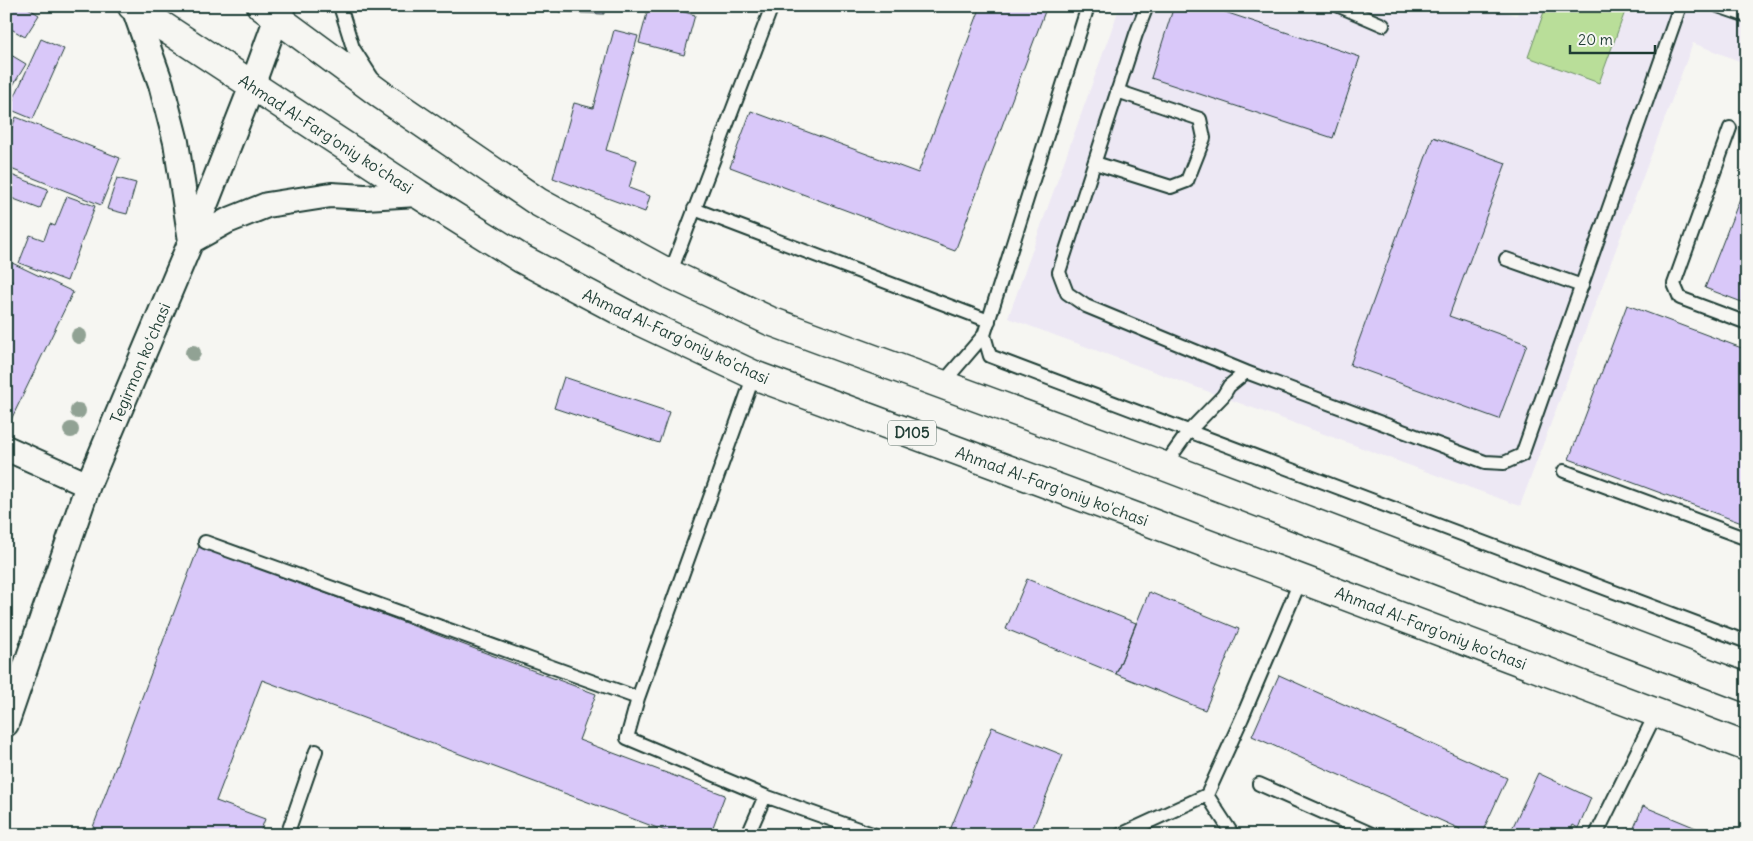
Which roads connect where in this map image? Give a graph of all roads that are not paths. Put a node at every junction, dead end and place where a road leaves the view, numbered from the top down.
1 (340, 6) edge
2 (772, 6) edge
3 (1088, 6) edge
4 (1147, 6) edge
5 (1339, 6) edge
6 (1680, 6) edge
7 (1718, 6) edge
8 (133, 7) edge
9 (274, 10) edge
10 (1747, 16) edge
11 (1383, 25) dead end
12 (252, 86) junction
13 (1117, 91) junction
14 (383, 96) junction
15 (1730, 128) dead end
16 (1095, 163) junction
17 (418, 194) junction
18 (694, 209) junction
19 (191, 241) junction
20 (1506, 260) dead end
21 (670, 274) junction
22 (1582, 286) junction
23 (989, 320) junction
24 (1747, 323) edge
25 (984, 335) junction
26 (1246, 372) junction
27 (754, 374) junction
28 (942, 384) junction
29 (1189, 431) junction
30 (6, 448) edge
31 (1164, 466) junction
32 (1564, 471) dead end
33 (88, 485) junction
34 (1747, 539) edge
35 (205, 542) dead end
36 (1301, 579) junction
37 (1747, 642) edge
38 (1747, 688) edge
39 (638, 698) junction
40 (1656, 713) junction
41 (6, 724) edge
42 (1747, 748) edge
43 (316, 751) dead end
44 (1259, 784) dead end
45 (1207, 795) junction
46 (765, 796) junction
47 (287, 835) edge
48 (748, 835) edge
49 (875, 835) edge
50 (1120, 835) edge
51 (1233, 835) edge
52 (1374, 835) edge
53 (1596, 835) edge

1 - 14 lane
2 - 18 lane
3 - 23 lane
4 - 13 lane
5 - 11 lane
6 - 22 lane
7 - 10 lane
8 - 12 highway, Ahmad Al-Farg'oniy ko'chasi / D105
8 - 19 street
9 - 12 street, Tegirmon koʻchasi
9 - 14 highway
12 - 17 highway, Ahmad Al-Farg'oniy ko'chasi / D105
12 - 19 street, Tegirmon koʻchasi
13 - 16 lane
13 - 16 lane
14 - 21 highway
15 - 24 lane
16 - 26 lane
17 - 19 street
17 - 27 highway, Ahmad Al-Farg'oniy ko'chasi / D105
18 - 21 lane
18 - 23 lane
19 - 33 street, Tegirmon koʻchasi
20 - 22 lane
21 - 28 highway
22 - 26 lane
23 - 25 lane
25 - 28 lane
25 - 29 lane
26 - 29 lane
27 - 36 highway, Ahmad Al-Farg'oniy ko'chasi / D105
27 - 39 lane
28 - 31 highway
29 - 31 lane
29 - 37 lane
30 - 33 street
31 - 38 highway
32 - 34 lane
33 - 41 street, Tegirmon koʻchasi
35 - 39 lane
36 - 40 highway, Ahmad Al-Farg'oniy ko'chasi / D105
36 - 45 lane
39 - 46 lane
40 - 42 highway, Ahmad Al-Farg'oniy ko'chasi / D105
40 - 53 lane
43 - 47 lane
44 - 52 lane
45 - 50 lane
45 - 51 lane
46 - 48 lane
46 - 49 lane

